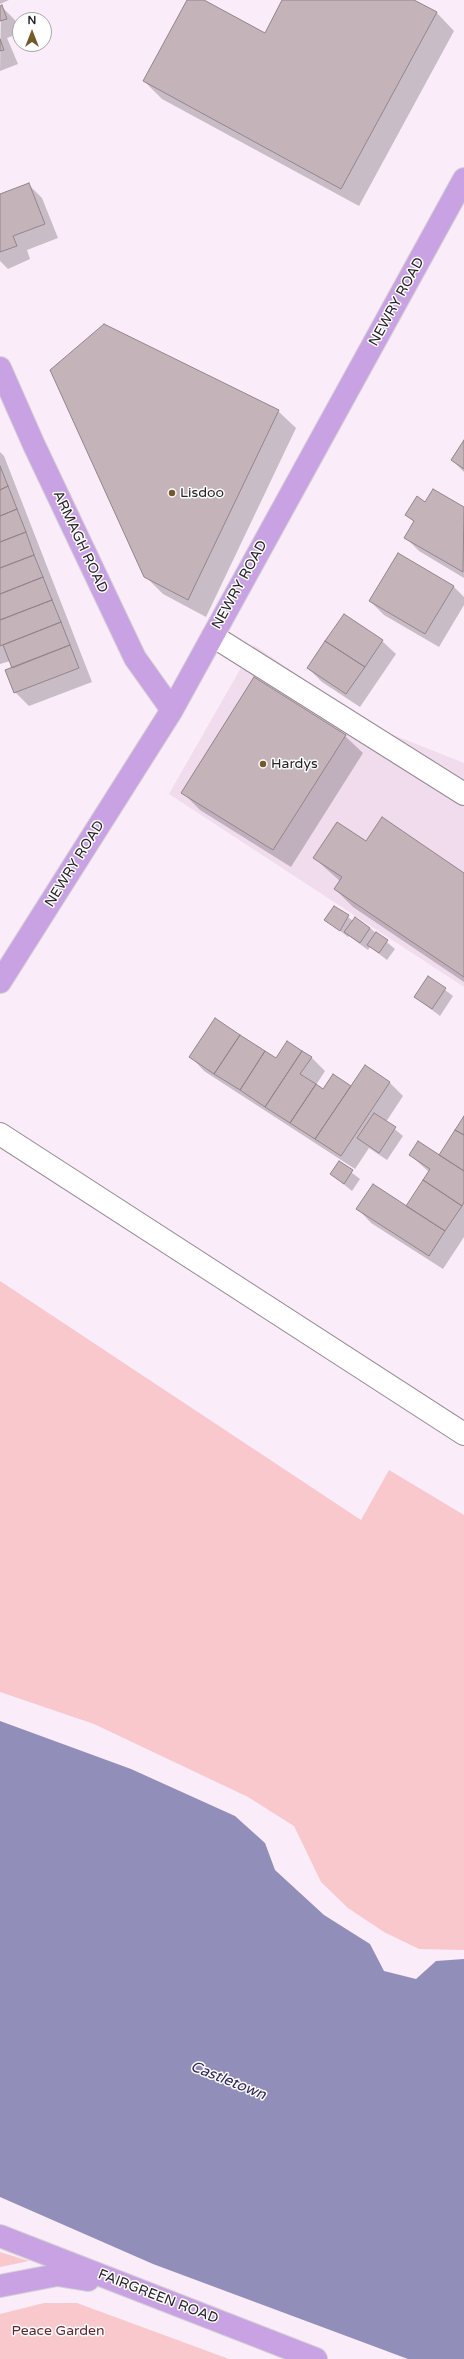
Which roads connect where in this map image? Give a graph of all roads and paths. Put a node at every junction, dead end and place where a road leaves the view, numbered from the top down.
1 (464, 179) edge
2 (0, 368) edge
3 (213, 636) junction
4 (172, 710) junction
5 (464, 794) edge
6 (0, 982) edge
7 (0, 1134) edge
8 (464, 1434) edge
9 (0, 2236) edge
10 (0, 2286) edge
11 (132, 2287) junction
12 (316, 2359) edge

1 - 3 main road, NEWRY ROAD
2 - 4 main road, ARMAGH ROAD
3 - 4 main road, NEWRY ROAD
3 - 5 street
4 - 6 main road, NEWRY ROAD
7 - 8 street
9 - 11 main road, FAIRGREEN ROAD
10 - 11 main road
11 - 12 main road, FAIRGREEN ROAD

